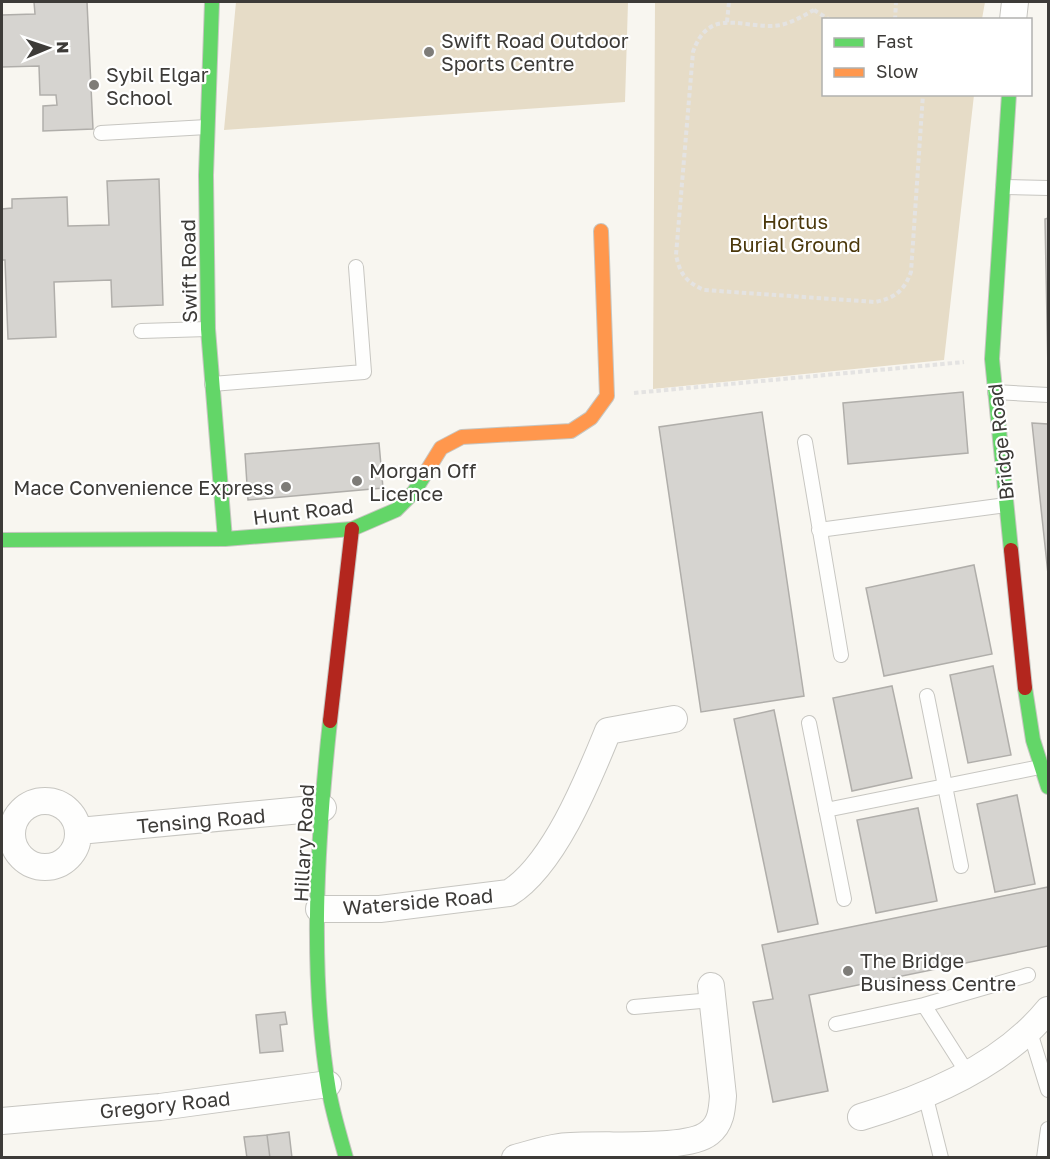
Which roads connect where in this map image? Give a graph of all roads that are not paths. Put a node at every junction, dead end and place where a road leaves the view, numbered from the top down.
1 (212, 2) edge
2 (1015, 2) edge
3 (1014, 18) edge
4 (1009, 96) edge
5 (207, 127) junction
6 (101, 133) dead end
7 (1003, 187) junction
8 (1048, 188) edge
9 (601, 231) dead end
10 (356, 267) dead end
11 (208, 329) junction
12 (141, 331) dead end
13 (212, 384) junction
14 (995, 392) junction
15 (1048, 395) edge
16 (805, 442) dead end
17 (1006, 505) junction
18 (352, 529) junction
19 (819, 530) junction
20 (225, 539) junction
21 (2, 540) edge
22 (840, 655) dead end
23 (927, 696) dead end
24 (674, 719) dead end
25 (809, 723) dead end
26 (1040, 767) junction
27 (945, 786) junction
28 (1048, 786) edge
29 (323, 808) junction
30 (826, 810) junction
31 (78, 831) dead end
32 (961, 866) dead end
33 (844, 899) dead end
34 (319, 909) junction
35 (1028, 975) dead end
36 (712, 993) joint
37 (924, 1005) junction
38 (634, 1007) dead end
39 (1048, 1010) edge
40 (836, 1024) dead end
41 (1030, 1032) junction
42 (968, 1074) junction
43 (328, 1084) junction
44 (1048, 1090) edge
45 (925, 1094) junction
46 (861, 1117) dead end
47 (2, 1121) edge
48 (1048, 1129) edge
49 (559, 1152) edge
50 (346, 1158) edge
51 (515, 1158) edge
52 (941, 1158) edge
53 (1044, 1158) edge

1 - 5 street, Swift Road
2 - 3 street
4 - 7 street, Bridge Road
5 - 6 lane
5 - 11 street, Swift Road
7 - 8 lane
7 - 14 street, Bridge Road
9 - 18 street, Hunt Road
10 - 13 lane
11 - 12 lane
11 - 13 street, Swift Road
13 - 20 street, Swift Road
14 - 15 lane
14 - 17 street, Bridge Road
16 - 19 lane
17 - 19 lane
17 - 26 street, Bridge Road
18 - 20 street, Hunt Road
18 - 29 street, Hillary Road
19 - 22 lane
20 - 21 street, Hunt Road
23 - 27 lane
24 - 34 street, Waterside Road
25 - 30 lane
26 - 27 lane
26 - 28 street, Bridge Road
27 - 30 lane
27 - 32 lane
29 - 31 street, Tensing Road
29 - 34 street, Hillary Road
30 - 33 lane
34 - 43 street, Hillary Road
35 - 37 lane
36 - 38 lane
36 - 49 street
37 - 40 lane
37 - 42 lane
39 - 41 street
41 - 42 street
41 - 44 lane
42 - 45 street
43 - 47 street, Gregory Road
43 - 50 street, Hillary Road
45 - 46 street
45 - 52 lane
48 - 53 lane
49 - 51 street

